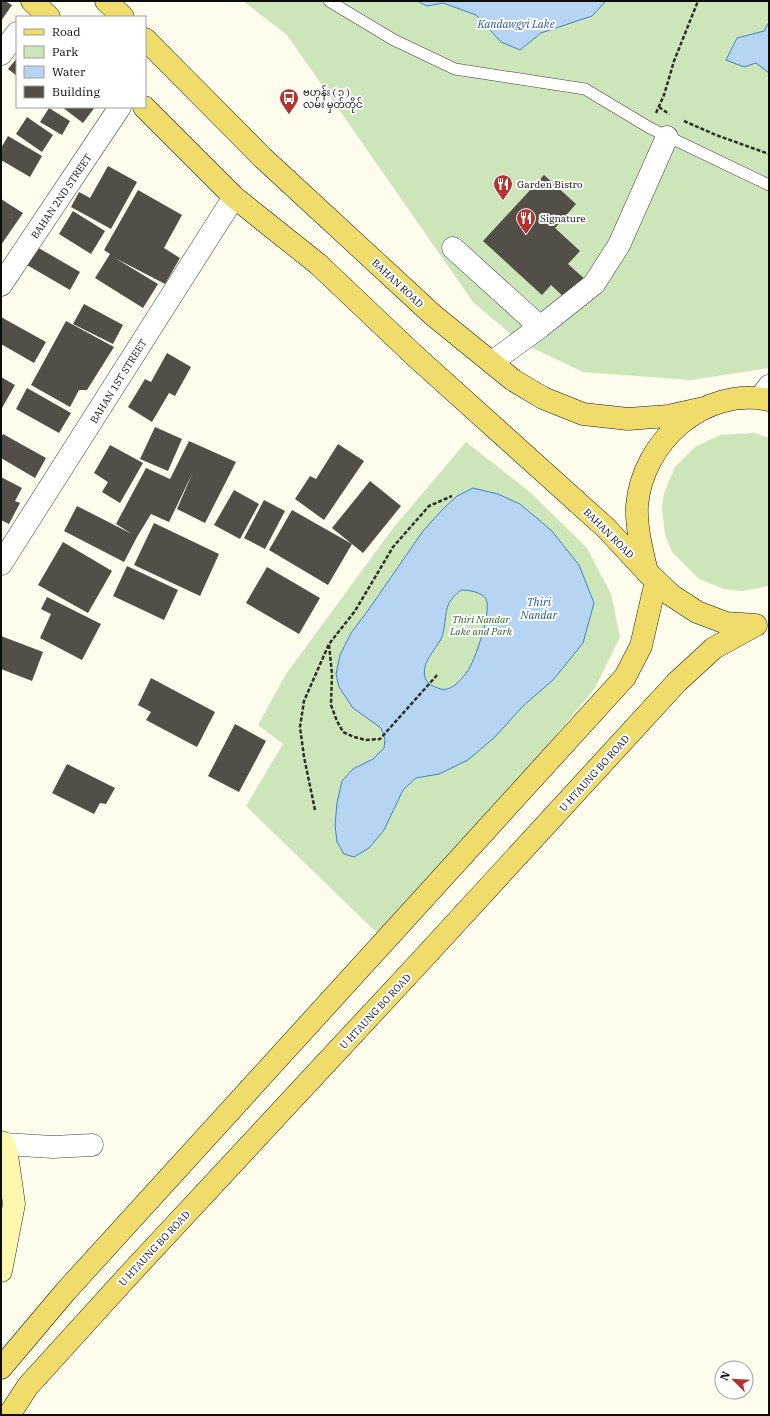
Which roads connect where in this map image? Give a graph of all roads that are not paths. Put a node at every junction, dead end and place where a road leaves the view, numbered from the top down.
1 (106, 1) edge
2 (329, 1) edge
3 (122, 16) edge
4 (16, 34) edge
5 (146, 40) edge
6 (1, 54) edge
7 (119, 108) edge
8 (145, 108) edge
9 (665, 128) junction
10 (769, 185) edge
11 (234, 197) junction
12 (453, 248) dead end
13 (1, 285) edge
14 (540, 327) junction
15 (492, 362) junction
16 (766, 395) edge
17 (704, 408) junction
18 (1, 564) edge
19 (651, 576) junction
20 (762, 623) edge
21 (92, 1145) dead end
22 (4, 1147) edge
23 (1, 1178) edge
24 (1, 1271) edge
25 (1, 1368) edge
26 (9, 1415) edge

1 - 3 main road
2 - 9 lane
4 - 6 street
5 - 15 main road, BAHAN ROAD
7 - 13 street, BAHAN 2ND STREET
8 - 11 main road, BAHAN ROAD
9 - 10 lane
9 - 14 street
11 - 18 street, BAHAN 1ST STREET
11 - 19 main road, BAHAN ROAD
12 - 14 street
14 - 15 street
15 - 17 main road, BAHAN ROAD
16 - 17 main road
17 - 19 main road
19 - 20 main road, BAHAN ROAD
19 - 25 main road
20 - 26 main road, U HTAUNG BO ROAD
21 - 22 street
22 - 23 main road
22 - 24 main road

